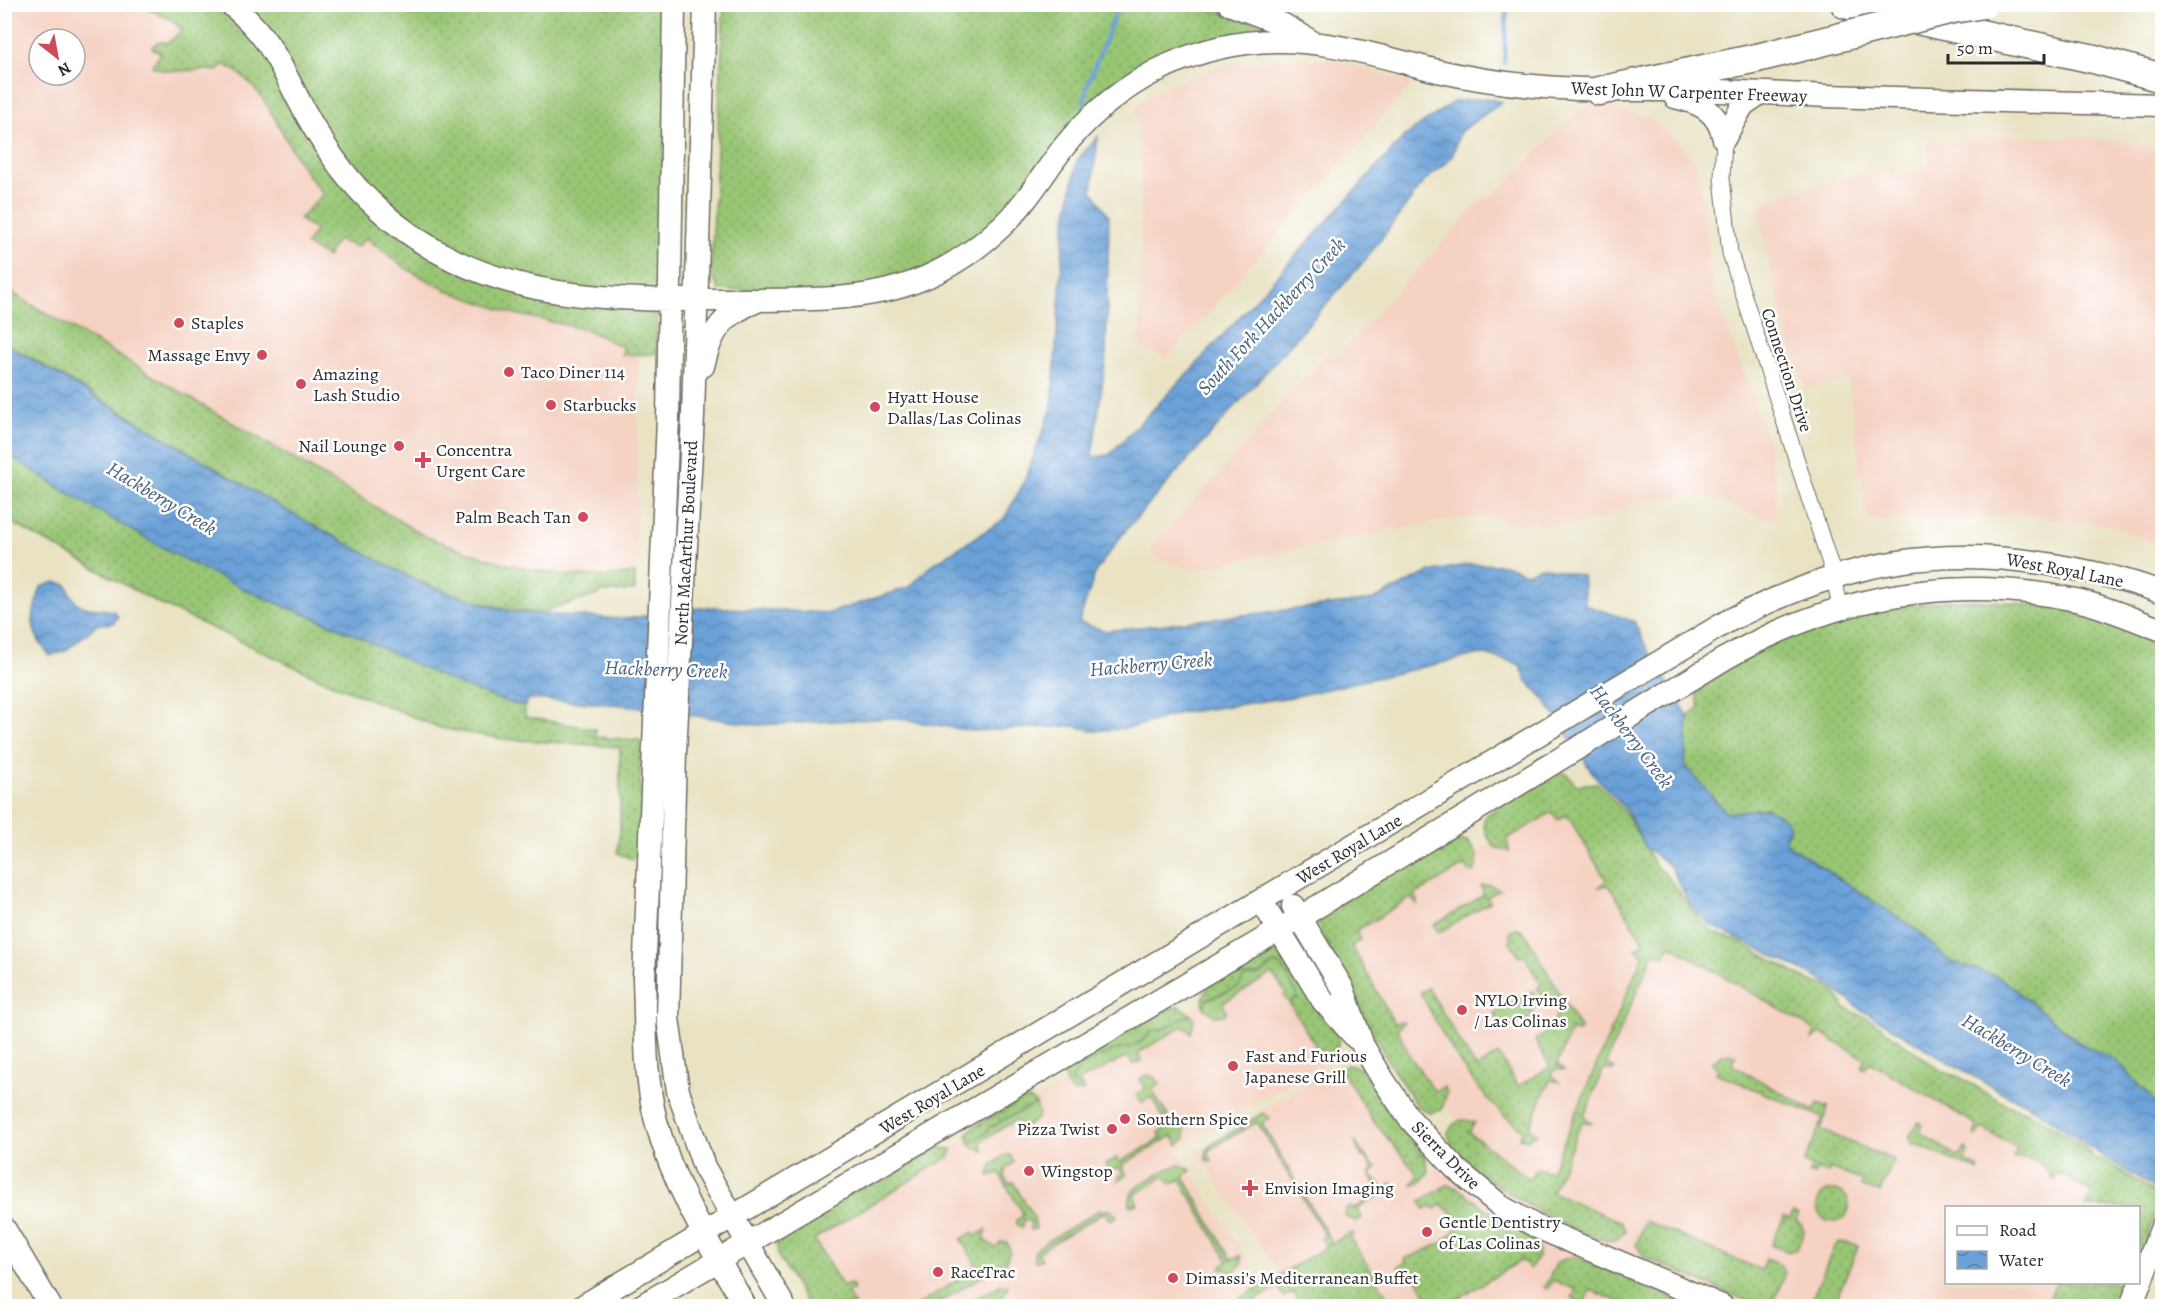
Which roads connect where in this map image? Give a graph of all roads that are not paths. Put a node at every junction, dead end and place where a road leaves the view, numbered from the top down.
1 (230, 4) edge
2 (674, 4) edge
3 (705, 4) edge
4 (1229, 4) edge
5 (1845, 4) edge
6 (1984, 4) edge
7 (1312, 43) junction
8 (2163, 78) edge
9 (1599, 91) junction
10 (1652, 91) junction
11 (1759, 94) junction
12 (2163, 105) edge
13 (1724, 139) junction
14 (671, 299) junction
15 (762, 299) junction
16 (697, 300) junction
17 (669, 364) junction
18 (693, 416) junction
19 (687, 517) junction
20 (1834, 576) junction
21 (2114, 577) junction
22 (1986, 589) junction
23 (2163, 593) edge
24 (1840, 608) junction
25 (2163, 630) edge
26 (1283, 889) junction
27 (1262, 902) junction
28 (1300, 917) junction
29 (1279, 930) junction
30 (1363, 1046) junction
31 (732, 1218) junction
32 (4, 1228) edge
33 (703, 1234) junction
34 (2160, 1235) edge
35 (747, 1245) junction
36 (719, 1260) junction
37 (2140, 1284) edge
38 (2140, 1284) edge
39 (50, 1306) edge
40 (583, 1306) edge
41 (641, 1306) edge
42 (745, 1306) edge
43 (784, 1306) edge
44 (1722, 1306) edge
45 (2131, 1306) edge

1 - 14 main road
2 - 14 main road, North MacArthur Boulevard
3 - 16 main road, North MacArthur Boulevard
4 - 7 main road, West John W Carpenter Freeway
5 - 8 highway
6 - 9 highway, bridge
7 - 9 main road, West John W Carpenter Freeway
7 - 15 main road
9 - 10 main road, West John W Carpenter Freeway
10 - 11 main road, West John W Carpenter Freeway
10 - 13 main road
11 - 12 main road, West John W Carpenter Freeway
11 - 13 main road
13 - 20 street, Connection Drive
14 - 16 main road
14 - 17 main road, North MacArthur Boulevard
15 - 16 main road
15 - 18 main road
16 - 18 main road, North MacArthur Boulevard
17 - 19 main road
17 - 33 main road, North MacArthur Boulevard
18 - 19 main road, North MacArthur Boulevard
19 - 31 main road, North MacArthur Boulevard
20 - 21 main road, West Royal Lane
20 - 24 street, Connection Drive
20 - 26 main road, West Royal Lane
21 - 22 main road
21 - 23 main road, West Royal Lane
22 - 24 main road, West Royal Lane
22 - 25 main road, West Royal Lane
24 - 28 main road, West Royal Lane
26 - 27 main road, West Royal Lane
26 - 28 main road, Sierra Drive
27 - 29 main road, Sierra Drive
27 - 31 main road, West Royal Lane
28 - 29 main road, West Royal Lane
28 - 30 main road, Sierra Drive
29 - 30 main road, Sierra Drive
29 - 35 main road, West Royal Lane
30 - 44 main road, Sierra Drive
31 - 33 main road, West Royal Lane
31 - 35 main road, North MacArthur Boulevard
32 - 39 main road
33 - 36 main road, North MacArthur Boulevard
33 - 40 main road, West Royal Lane
34 - 37 main road
35 - 36 main road, West Royal Lane
35 - 43 main road, North MacArthur Boulevard
36 - 41 main road, West Royal Lane
36 - 42 main road, North MacArthur Boulevard
38 - 45 main road

